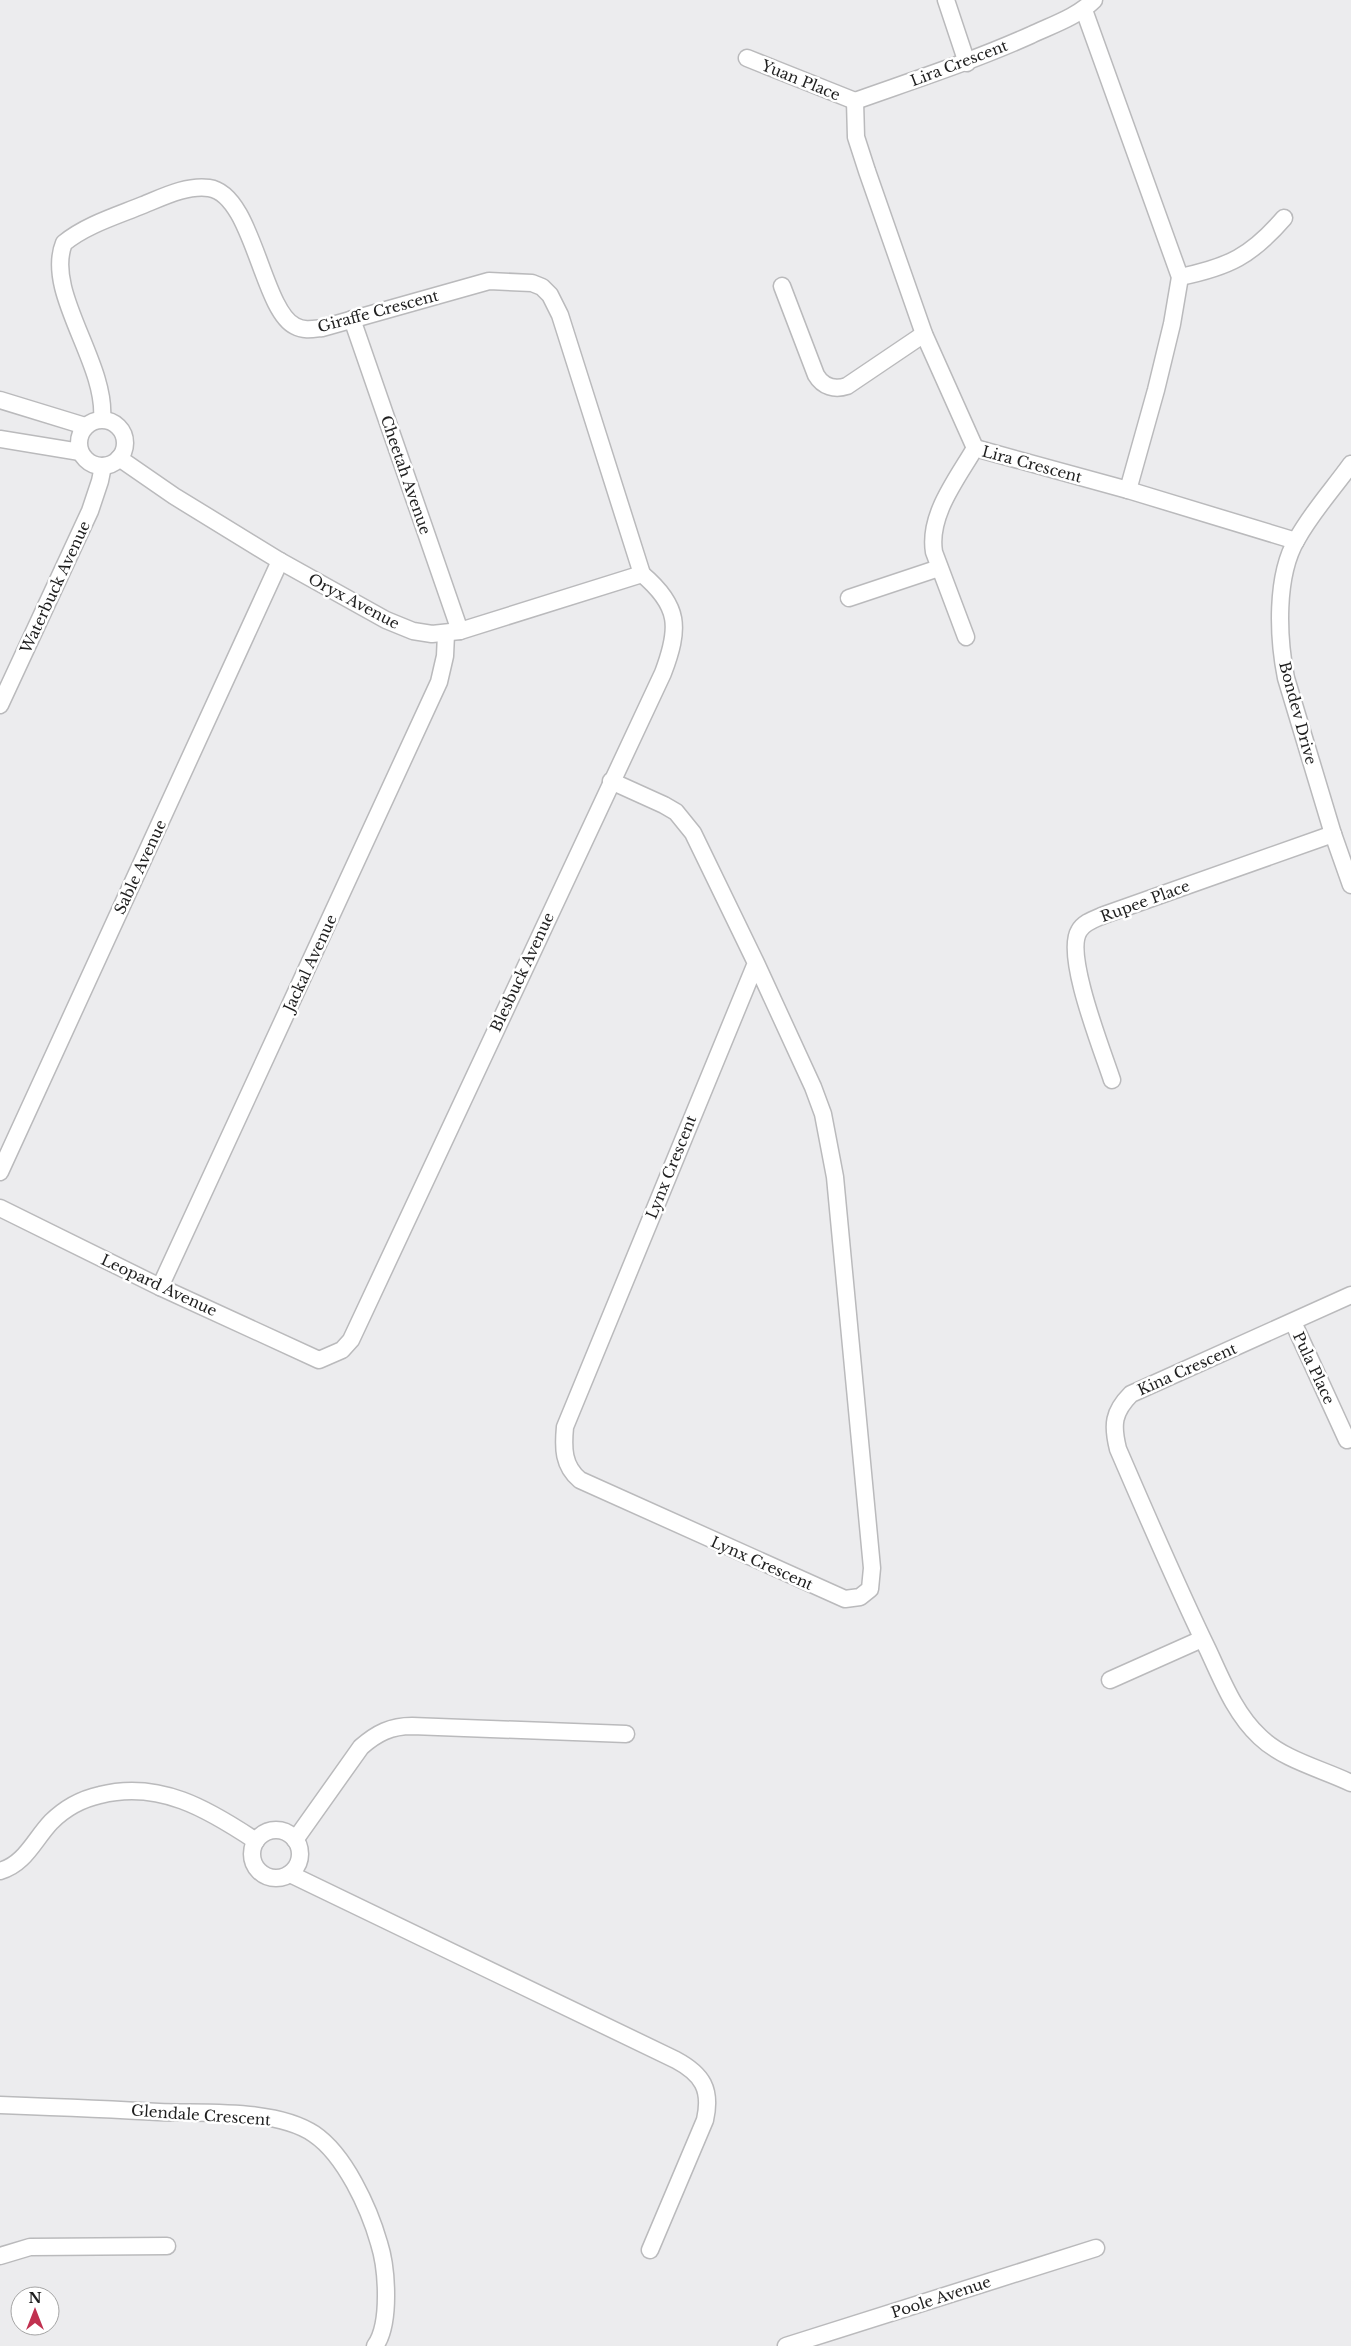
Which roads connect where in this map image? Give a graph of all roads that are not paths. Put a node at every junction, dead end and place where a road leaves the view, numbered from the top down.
1 (946, 0) edge
2 (1089, 5) edge
3 (747, 58) dead end
4 (967, 63) junction
5 (854, 101) junction
6 (1284, 218) dead end
7 (1180, 277) junction
8 (782, 286) dead end
9 (352, 319) junction
10 (924, 334) junction
11 (0, 400) edge
12 (102, 419) junction
13 (85, 426) junction
14 (0, 439) edge
15 (975, 448) junction
16 (80, 452) junction
17 (119, 458) junction
18 (1351, 464) edge
19 (103, 466) junction
20 (1128, 490) junction
21 (1296, 541) junction
22 (280, 561) junction
23 (940, 568) junction
24 (642, 574) junction
25 (849, 598) dead end
26 (453, 633) junction
27 (966, 637) dead end
28 (0, 705) edge
29 (611, 781) junction
30 (1333, 834) junction
31 (1351, 885) edge
32 (756, 963) junction
33 (1112, 1080) dead end
34 (0, 1172) edge
35 (0, 1208) edge
36 (160, 1287) junction
37 (1351, 1295) edge
38 (1293, 1322) junction
39 (319, 1360) joint
40 (1347, 1440) dead end
41 (1202, 1639) junction
42 (1110, 1680) dead end
43 (626, 1734) dead end
44 (1350, 1781) edge
45 (295, 1840) junction
46 (256, 1841) junction
47 (0, 1871) edge
48 (290, 1874) junction
49 (0, 2105) edge
50 (167, 2246) dead end
51 (1096, 2248) dead end
52 (650, 2250) dead end
53 (0, 2256) edge
54 (375, 2346) edge
55 (786, 2346) edge

1 - 4 street
2 - 4 street, Lira Crescent
2 - 7 street, Lira Crescent
3 - 5 street, Yuan Place
4 - 5 street, Lira Crescent
5 - 10 street, Lira Crescent
6 - 7 street
7 - 20 street, Lira Crescent
8 - 10 street
9 - 12 street, Giraffe Crescent
9 - 24 street, Giraffe Crescent
9 - 26 street, Cheetah Avenue
10 - 15 street, Lira Crescent
11 - 13 street
12 - 13 street
12 - 17 street
13 - 16 street
14 - 16 street
15 - 20 street, Lira Crescent
15 - 23 street
16 - 19 street
17 - 19 street
17 - 22 street, Oryx Avenue
18 - 21 street, Bondev Drive
19 - 28 street, Waterbuck Avenue
20 - 21 street, Lira Crescent
21 - 30 street, Bondev Drive
22 - 26 street, Oryx Avenue
22 - 34 street, Sable Avenue
23 - 25 street
23 - 27 street
24 - 26 street, Oryx Avenue
24 - 29 street, Blesbuck Avenue
26 - 36 street, Jackal Avenue
29 - 32 street, Lynx Crescent
29 - 39 street, Blesbuck Avenue
30 - 31 street, Bondev Drive
30 - 33 street, Rupee Place
32 - 32 street, Lynx Crescent
35 - 36 street, Leopard Avenue
36 - 39 street, Leopard Avenue
37 - 38 street, Kina Crescent
38 - 40 street, Pula Place
38 - 41 street, Kina Crescent
41 - 42 street
41 - 44 street, Kina Crescent
43 - 45 street
45 - 46 street
45 - 48 street
46 - 47 street
46 - 48 street
48 - 52 street
49 - 54 street, Glendale Crescent
50 - 53 street
51 - 55 street, Poole Avenue

